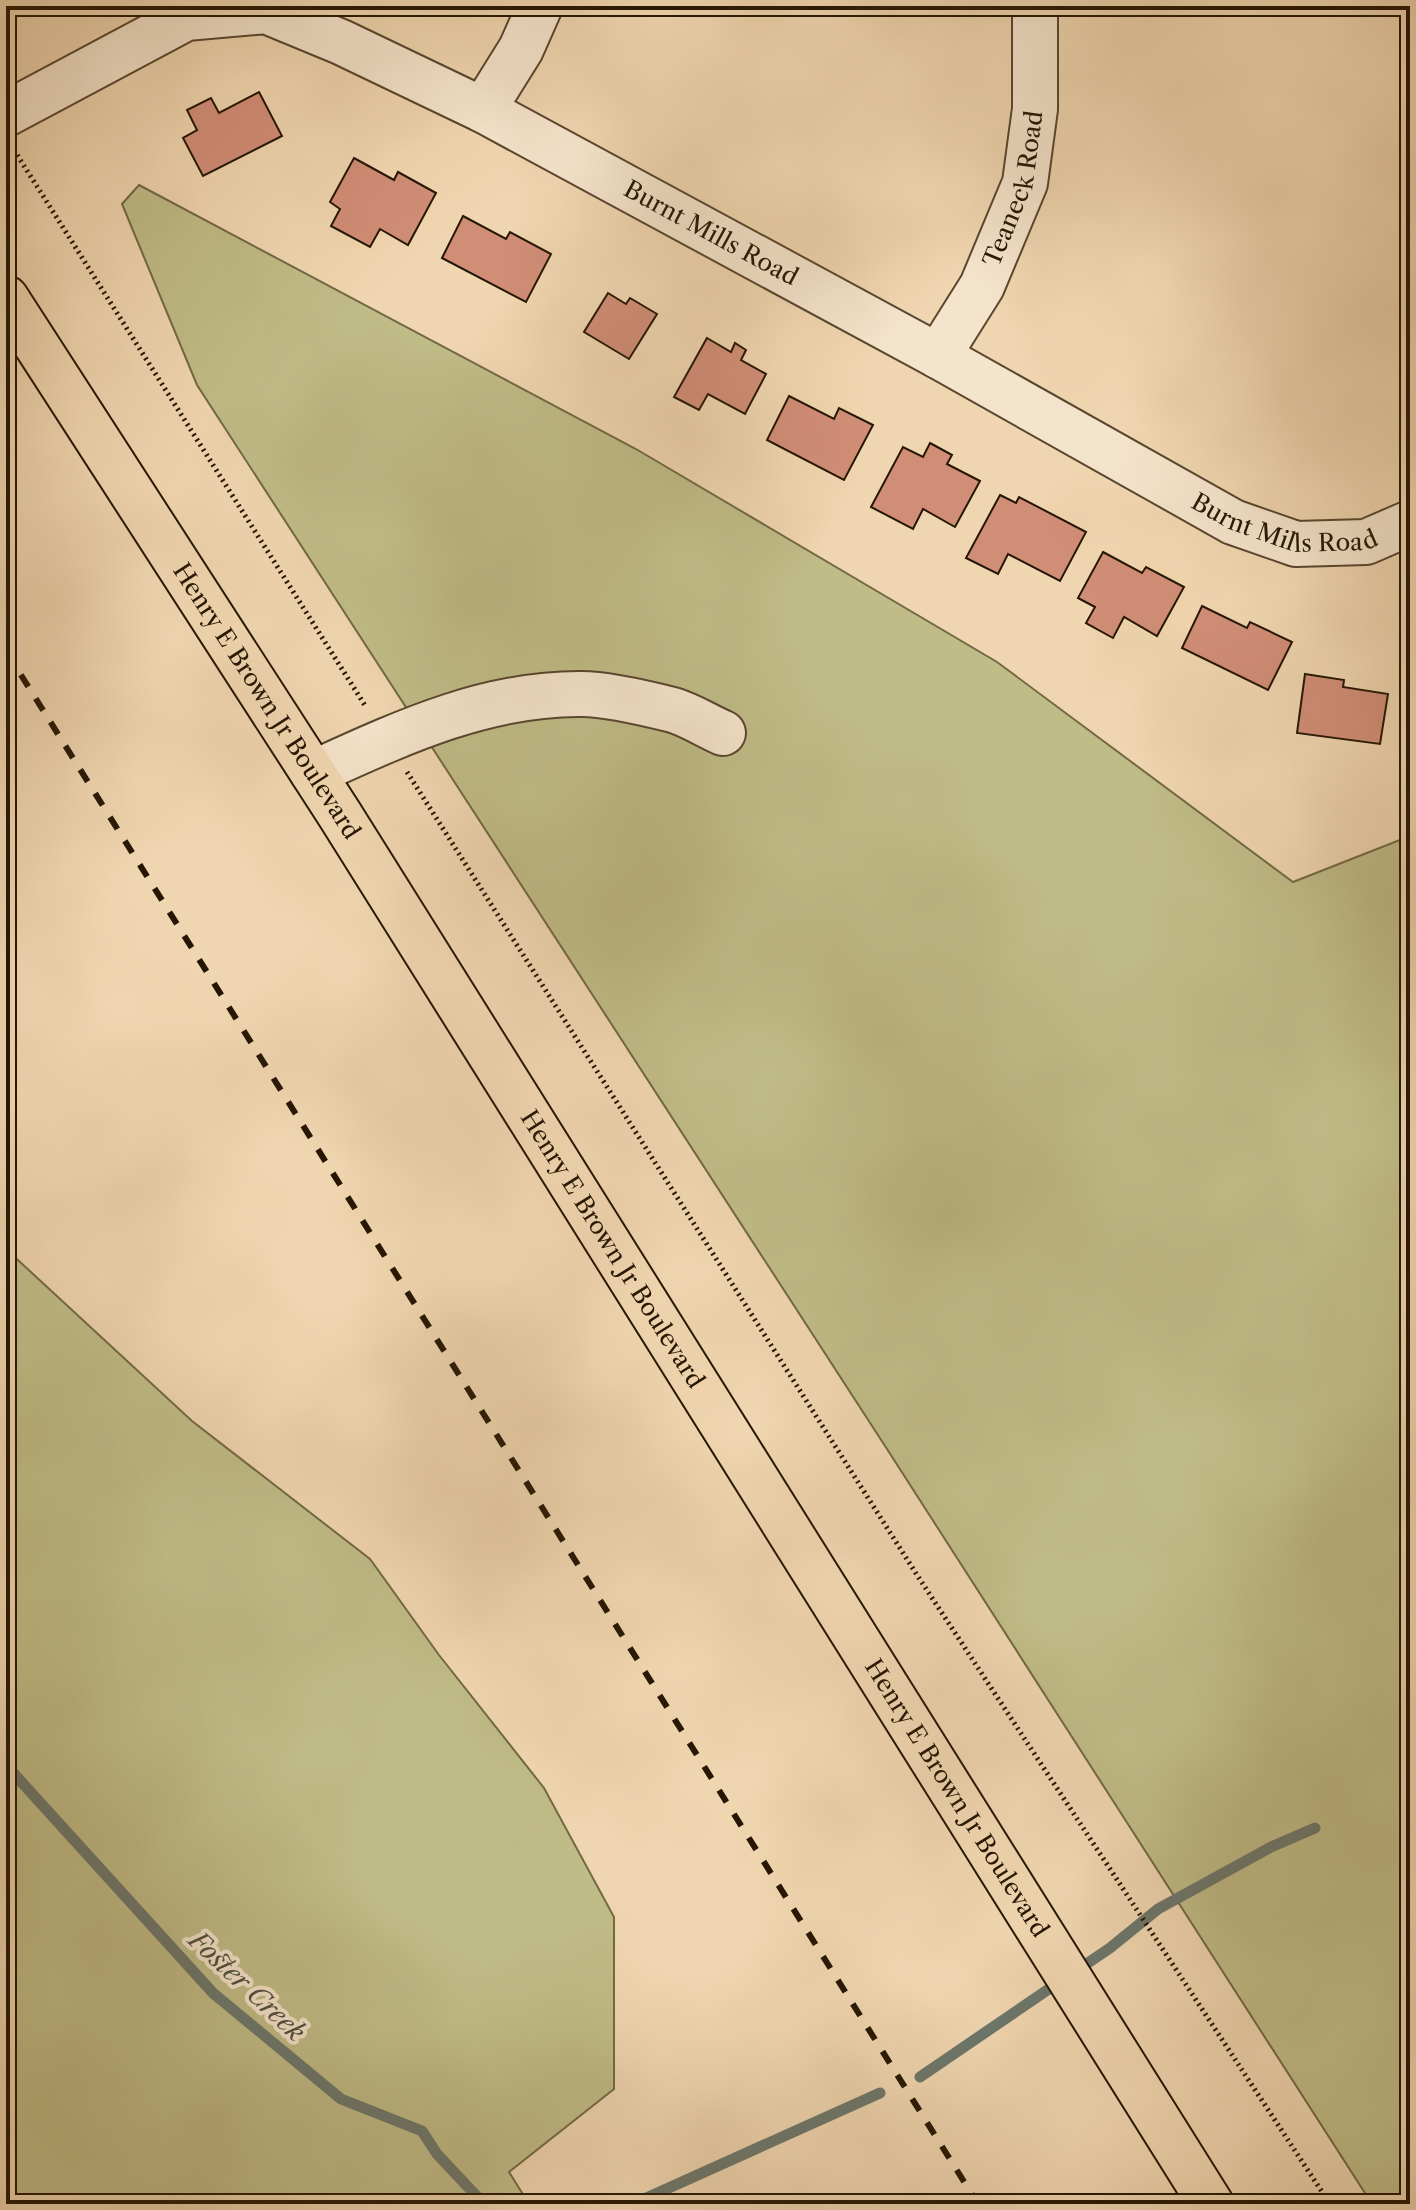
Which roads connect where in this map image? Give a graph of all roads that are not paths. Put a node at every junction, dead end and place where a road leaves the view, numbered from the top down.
1 (540, 6) edge
2 (1035, 6) edge
3 (483, 110) junction
4 (6, 114) edge
5 (6, 298) edge
6 (938, 356) junction
7 (1410, 523) edge
8 (723, 733) dead end
9 (313, 773) junction
10 (1211, 2204) edge

1 - 3 street
2 - 6 street, Teaneck Road
3 - 4 street, Burnt Mills Road
3 - 6 street, Burnt Mills Road
5 - 9 main road, Henry E Brown Jr Boulevard
6 - 7 street, Burnt Mills Road
8 - 9 street
9 - 10 main road, Henry E Brown Jr Boulevard

